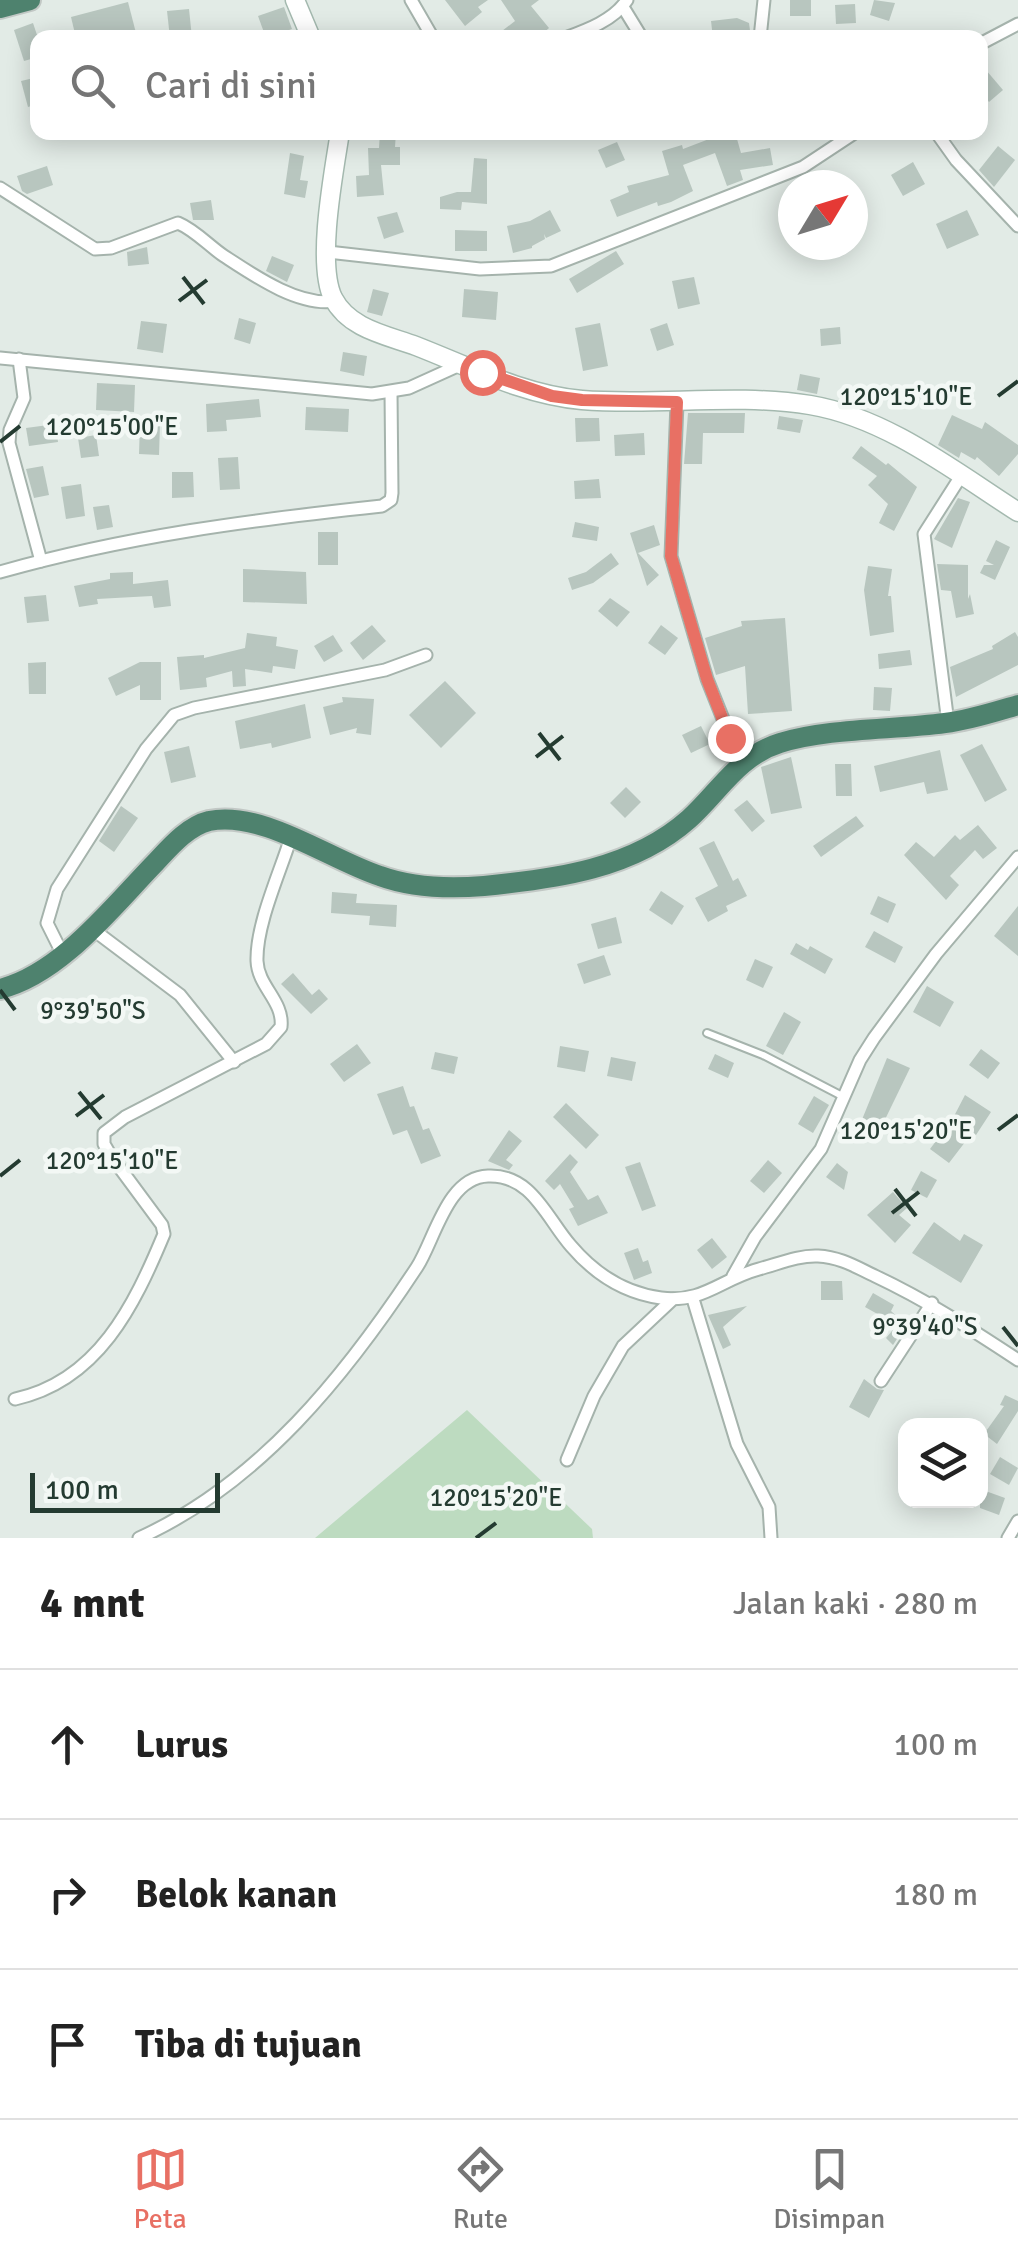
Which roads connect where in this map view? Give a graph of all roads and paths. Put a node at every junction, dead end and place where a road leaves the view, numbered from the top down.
1 (30, 0) edge
2 (295, 0) edge
3 (411, 0) edge
4 (764, 0) edge
5 (625, 3) edge
6 (0, 8) edge
7 (1018, 24) edge
8 (307, 30) edge
9 (428, 30) edge
10 (585, 30) edge
11 (638, 30) edge
12 (761, 30) edge
13 (988, 40) edge
14 (339, 140) edge
15 (844, 140) edge
16 (942, 140) edge
17 (0, 188) edge
18 (1018, 226) edge
19 (328, 252) junction
20 (334, 301) junction
21 (0, 358) edge
22 (19, 359) junction
23 (462, 364) junction
24 (391, 392) junction
25 (677, 402) junction
26 (960, 476) junction
27 (1018, 512) edge
28 (40, 560) junction
29 (0, 572) edge
30 (426, 655) dead end
31 (1018, 705) edge
32 (948, 723) junction
33 (741, 764) junction
34 (291, 837) junction
35 (1018, 857) edge
36 (91, 928) junction
37 (62, 955) junction
38 (0, 989) edge
39 (707, 1033) dead end
40 (234, 1062) junction
41 (845, 1098) junction
42 (733, 1276) junction
43 (673, 1299) junction
44 (693, 1299) junction
45 (932, 1303) junction
46 (1018, 1360) edge
47 (881, 1381) dead end
48 (14, 1400) dead end
49 (567, 1460) dead end
50 (1018, 1521) edge
51 (139, 1538) edge
52 (771, 1538) edge
53 (1008, 1538) edge

1 - 6 highway
2 - 8 main road
3 - 9 street
4 - 12 street
5 - 10 street
5 - 11 street
7 - 13 street
14 - 19 main road
15 - 19 street
16 - 18 street
17 - 20 street
19 - 20 main road
20 - 23 main road
21 - 22 street
22 - 24 street
22 - 28 street
23 - 24 street
23 - 25 main road
24 - 28 street
25 - 26 main road
25 - 33 street
26 - 27 main road
26 - 32 street
28 - 29 street
30 - 37 street
31 - 32 highway
32 - 33 highway
33 - 34 highway
34 - 36 highway
34 - 40 street
35 - 41 street
36 - 37 highway
36 - 40 street
37 - 38 highway
39 - 41 lane
40 - 48 street
41 - 42 street
42 - 44 street
42 - 45 street
43 - 44 street
43 - 49 street
43 - 51 street
44 - 52 street
45 - 46 street
45 - 47 street
50 - 53 street

